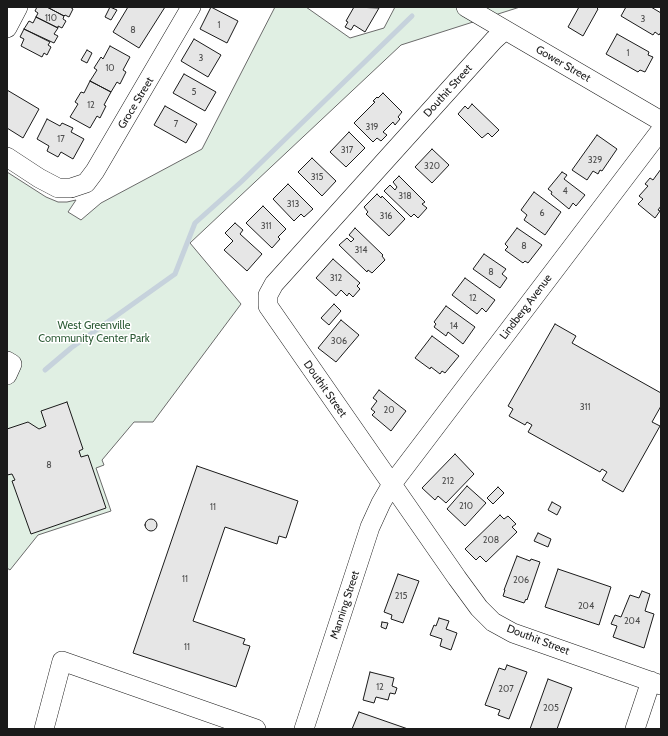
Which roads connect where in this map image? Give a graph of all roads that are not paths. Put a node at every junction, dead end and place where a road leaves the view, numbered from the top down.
1 (18, 7) edge
2 (191, 7) edge
3 (466, 7) edge
4 (7, 28) edge
5 (505, 30) junction
6 (661, 121) edge
7 (661, 130) edge
8 (7, 157) edge
9 (7, 361) edge
10 (7, 375) edge
11 (392, 484) junction
12 (656, 683) edge
13 (44, 729) edge
14 (256, 729) edge
15 (304, 729) edge
16 (635, 729) edge

1 - 4 street
2 - 8 street, Groce Street
3 - 5 street, Gower Street
5 - 6 street, Gower Street
5 - 11 street, Douthit Street
7 - 11 street, Lindberg Avenue
9 - 10 street
11 - 12 street, Douthit Street
11 - 15 street, Manning Street
12 - 16 street
13 - 14 street

